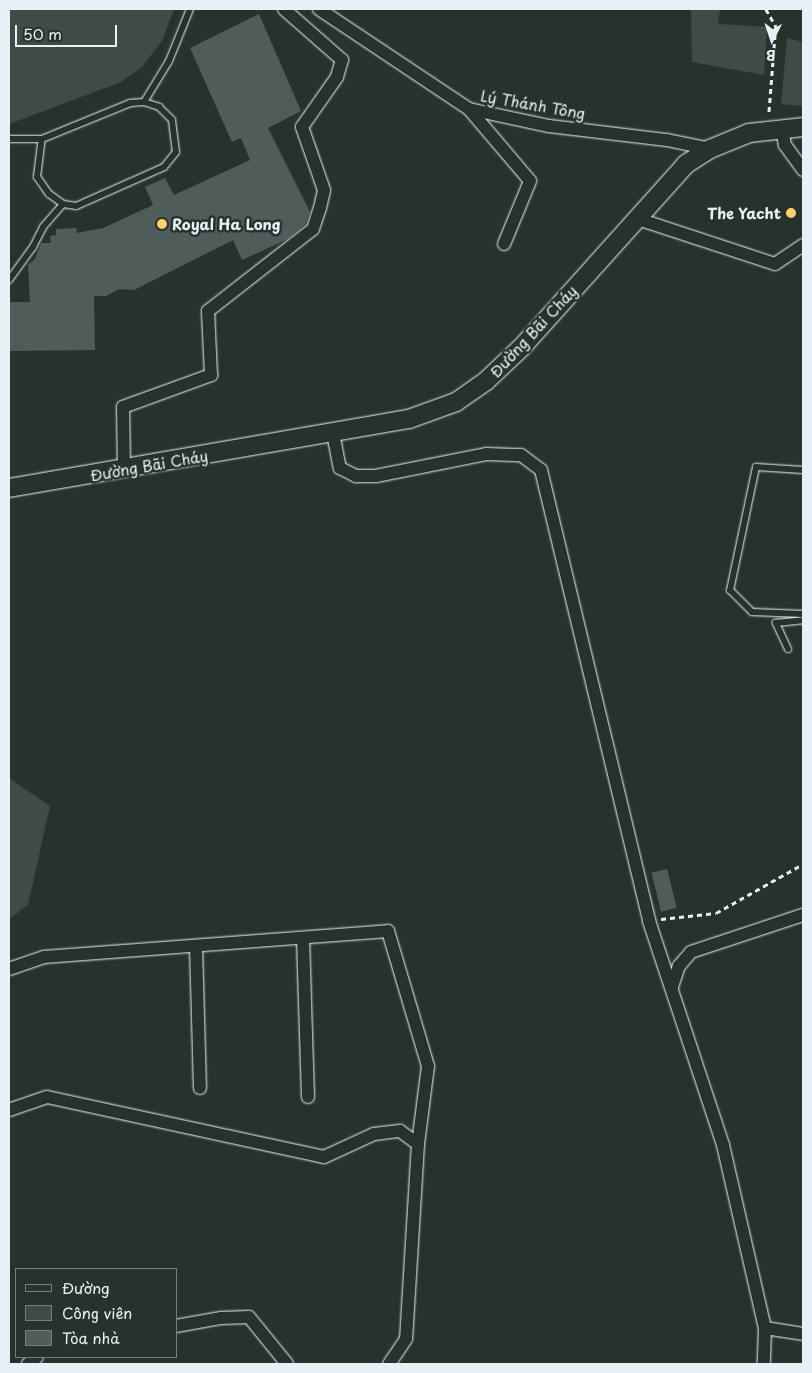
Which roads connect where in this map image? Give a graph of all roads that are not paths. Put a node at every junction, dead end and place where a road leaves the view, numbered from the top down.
1 (190, 9) edge
2 (284, 9) edge
3 (319, 9) edge
4 (144, 102) junction
5 (468, 109) junction
6 (803, 126) edge
7 (776, 128) junction
8 (9, 139) edge
9 (42, 139) junction
10 (710, 149) junction
11 (803, 170) edge
12 (63, 204) junction
13 (635, 218) junction
14 (504, 244) dead end
15 (803, 245) edge
16 (9, 280) edge
17 (333, 433) junction
18 (124, 469) junction
19 (803, 470) edge
20 (9, 488) edge
21 (766, 612) junction
22 (803, 614) edge
23 (803, 620) edge
24 (776, 623) junction
25 (788, 649) dead end
26 (803, 915) edge
27 (303, 938) junction
28 (196, 946) junction
29 (9, 969) edge
30 (672, 987) junction
31 (200, 1088) dead end
32 (308, 1097) dead end
33 (9, 1110) edge
34 (418, 1144) junction
35 (178, 1326) edge
36 (765, 1328) junction
37 (803, 1334) edge
38 (287, 1364) edge
39 (389, 1364) edge
40 (764, 1364) edge

1 - 4 lane
2 - 18 street
3 - 5 street, Lý Thánh Tông
4 - 9 lane
4 - 12 lane
5 - 10 street, Lý Thánh Tông
5 - 14 street
6 - 7 main road, Đường Bãi Cháy
7 - 10 main road, Đường Bãi Cháy
7 - 11 street
8 - 9 lane
9 - 12 lane
10 - 13 main road, Đường Bãi Cháy
12 - 16 lane
13 - 15 street
13 - 17 main road, Đường Bãi Cháy
17 - 18 main road, Đường Bãi Cháy
17 - 30 street
18 - 20 main road, Đường Bãi Cháy
19 - 21 lane
21 - 22 lane
21 - 24 lane
23 - 24 lane
24 - 25 lane
26 - 30 street
27 - 28 street
27 - 32 street
27 - 34 street
28 - 29 street
28 - 31 street
30 - 36 street
33 - 34 street
34 - 39 street
35 - 38 street
36 - 37 street
36 - 40 street

